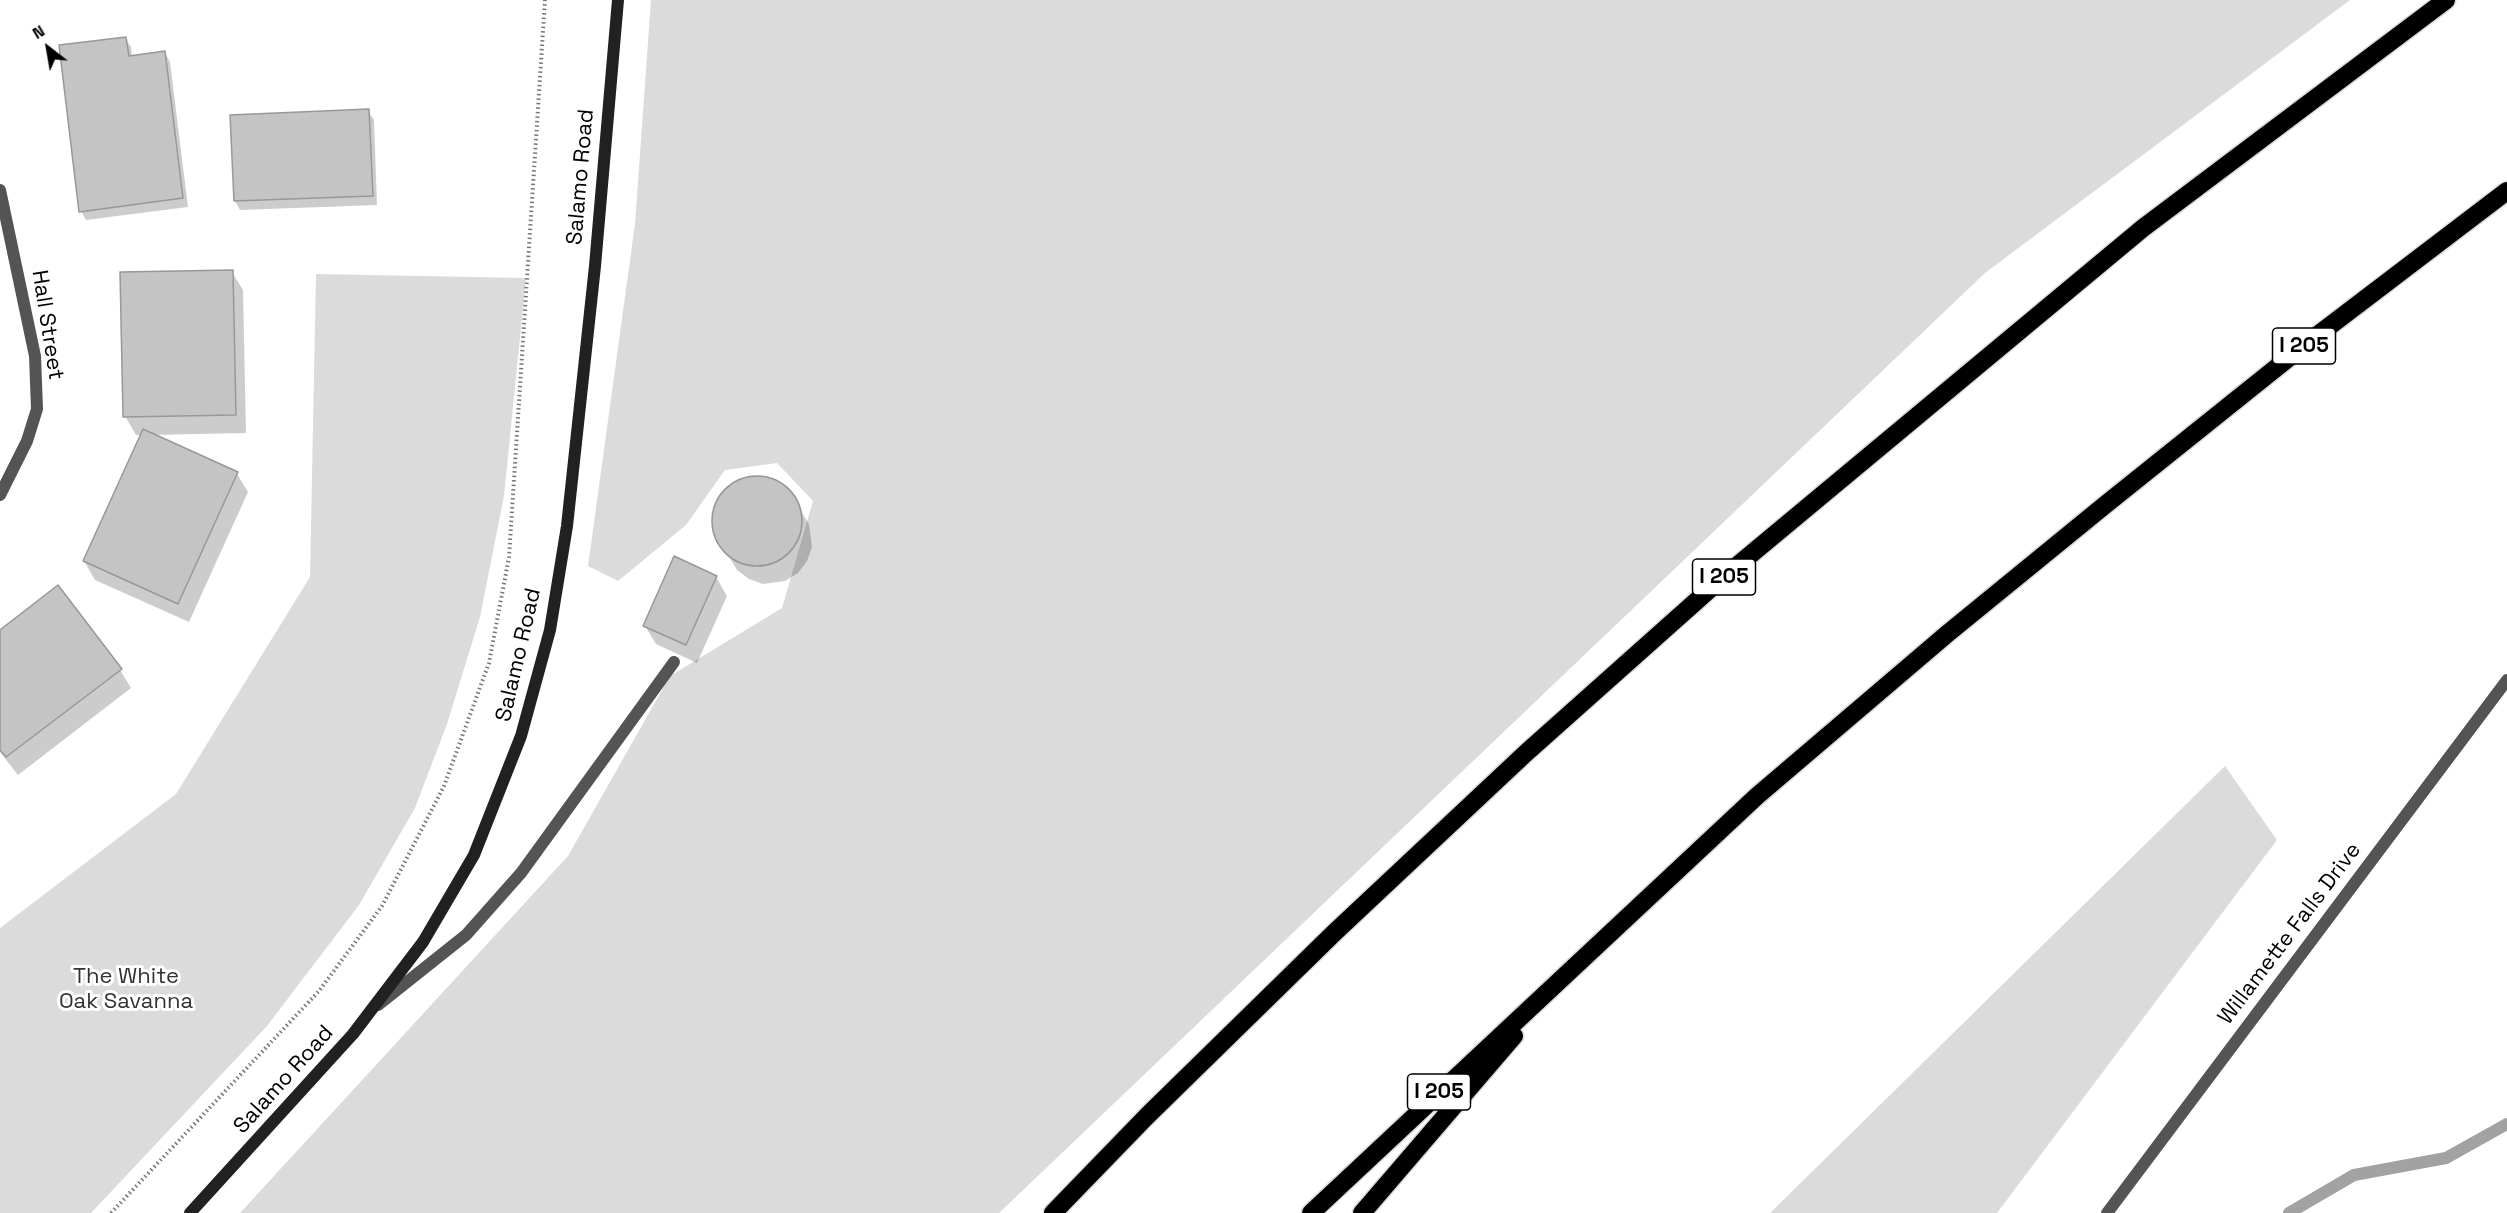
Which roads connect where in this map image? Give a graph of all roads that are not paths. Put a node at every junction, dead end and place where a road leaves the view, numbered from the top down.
1 (618, 0) edge
2 (2446, 0) edge
3 (0, 190) edge
4 (2507, 191) edge
5 (0, 495) edge
6 (674, 662) dead end
7 (2507, 681) edge
8 (1568, 973) junction
9 (377, 1005) junction
10 (190, 1213) edge
11 (1053, 1213) edge
12 (1311, 1213) edge
13 (1362, 1213) edge
14 (2107, 1213) edge

1 - 9 main road, Salamo Road
2 - 11 highway, I 205
3 - 5 street, Hall Street
4 - 8 highway, I 205
6 - 9 street
7 - 14 street, Willamette Falls Drive
8 - 12 highway, I 205
8 - 13 highway
9 - 10 main road, Salamo Road

